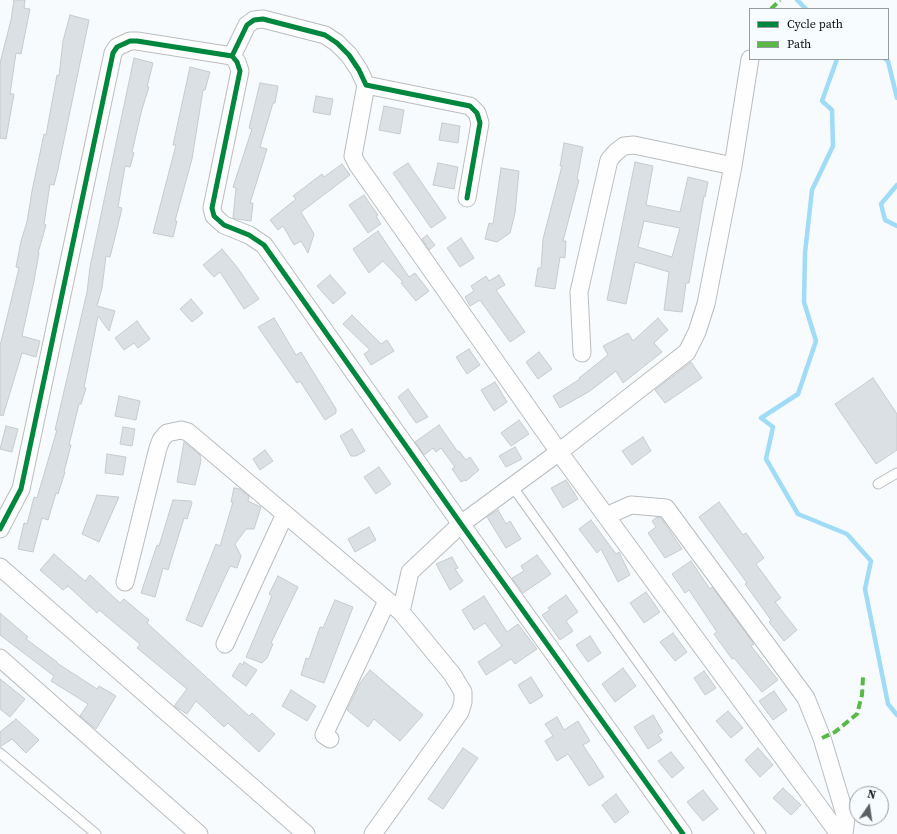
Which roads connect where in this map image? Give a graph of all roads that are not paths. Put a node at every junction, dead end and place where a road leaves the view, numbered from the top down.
1 (232, 56) junction
2 (750, 60) edge
3 (366, 85) junction
4 (733, 166) junction
5 (468, 198) dead end
6 (582, 353) dead end
7 (559, 452) junction
8 (897, 473) edge
9 (878, 484) dead end
10 (512, 486) junction
11 (285, 514) junction
12 (606, 516) junction
13 (461, 524) junction
14 (0, 529) edge
15 (0, 567) edge
16 (125, 582) dead end
17 (387, 601) junction
18 (401, 612) junction
19 (225, 644) dead end
20 (0, 658) edge
21 (330, 739) dead end
22 (0, 753) edge
23 (96, 834) edge
24 (199, 834) edge
25 (306, 834) edge
26 (373, 834) edge
27 (683, 834) edge
28 (761, 834) edge
29 (839, 834) edge
30 (844, 834) edge

1 - 3 street
1 - 13 street
1 - 14 street
2 - 4 street
3 - 5 street
3 - 7 street
4 - 6 street
4 - 7 street
7 - 10 street
7 - 12 street
8 - 9 lane
10 - 13 street
10 - 28 lane
11 - 16 street
11 - 17 street
11 - 19 street
12 - 29 street
12 - 30 street
13 - 18 street
13 - 27 street
15 - 25 street
17 - 18 street
17 - 21 street
18 - 26 street
20 - 24 street
22 - 23 lane

